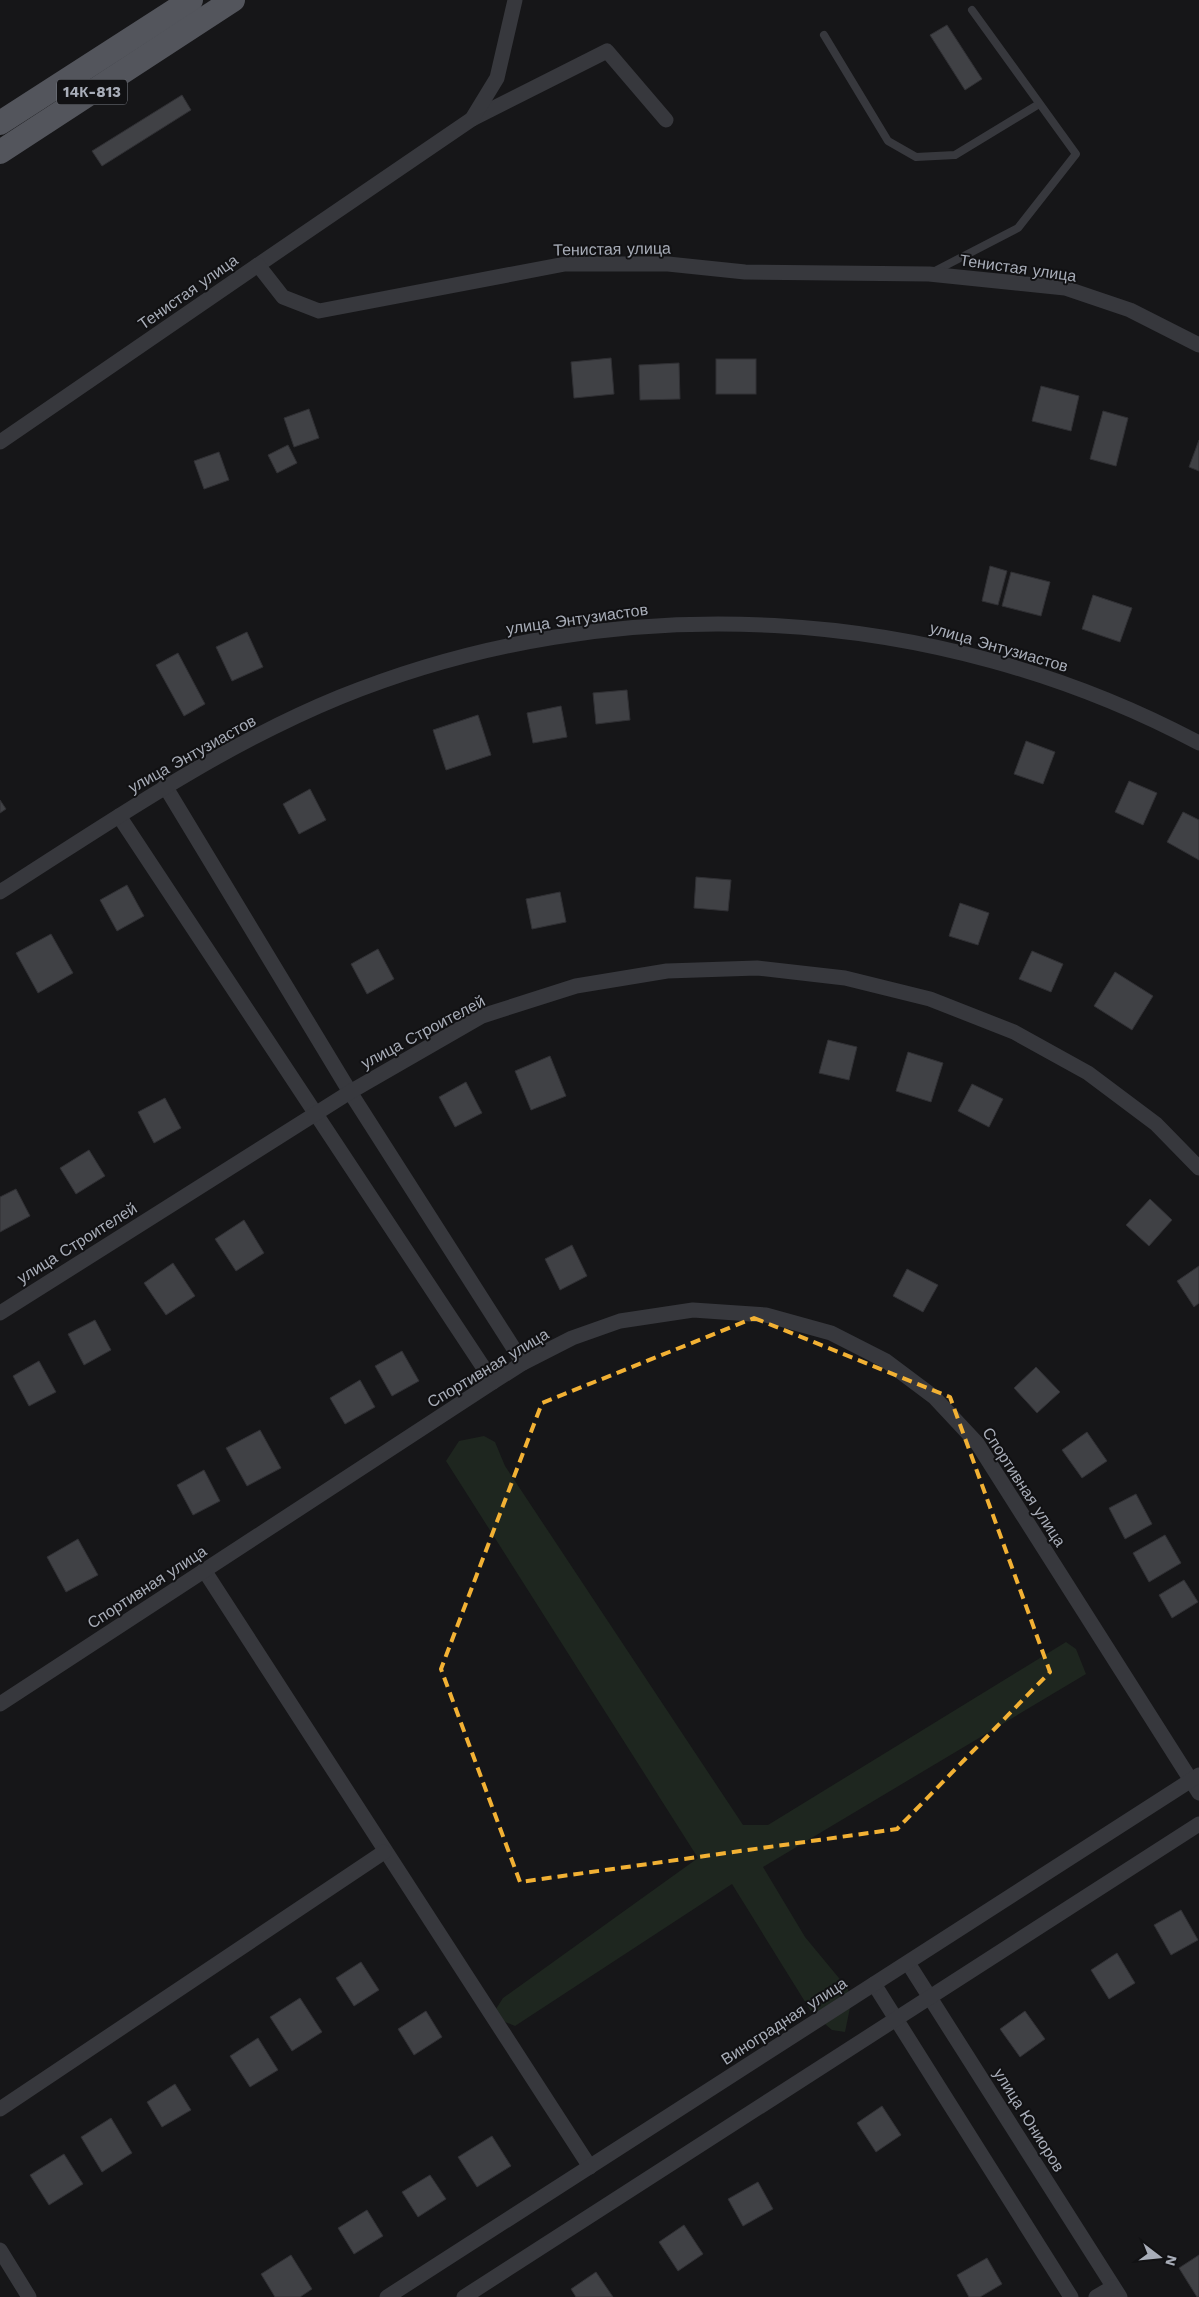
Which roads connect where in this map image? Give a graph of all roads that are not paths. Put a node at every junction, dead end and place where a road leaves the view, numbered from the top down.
1 (191, 0) edge
2 (233, 0) edge
3 (515, 0) edge
4 (972, 10) dead end
5 (824, 35) dead end
6 (1040, 104) junction
7 (472, 119) junction
8 (666, 120) dead end
9 (0, 123) edge
10 (0, 152) edge
11 (258, 264) junction
12 (929, 274) junction
13 (1199, 345) edge
14 (0, 442) edge
15 (1199, 743) edge
16 (165, 786) junction
17 (119, 816) junction
18 (0, 892) edge
19 (350, 1092) junction
20 (316, 1113) junction
21 (1199, 1168) edge
22 (0, 1313) edge
23 (523, 1363) junction
24 (493, 1382) junction
25 (204, 1570) junction
26 (0, 1704) edge
27 (1196, 1783) edge
28 (1199, 1824) edge
29 (384, 1852) junction
30 (908, 1963) junction
31 (874, 1984) junction
32 (930, 1998) junction
33 (896, 2019) junction
34 (0, 2109) edge
35 (590, 2167) junction
36 (0, 2250) edge
37 (1117, 2292) edge
38 (30, 2297) edge
39 (387, 2297) edge
40 (464, 2297) edge
41 (1071, 2297) edge
42 (1096, 2297) edge

1 - 9 main road, 14К-813
2 - 10 main road, 14К-813
3 - 7 street
4 - 6 lane
5 - 6 lane
6 - 12 lane
7 - 8 street
7 - 11 street
11 - 12 street, Тенистая улица
11 - 14 street, Тенистая улица
12 - 13 street, Тенистая улица
15 - 16 street, улица Энтузиастов
16 - 17 street, улица Энтузиастов
16 - 19 street
17 - 18 street, улица Энтузиастов
17 - 20 street
19 - 20 street, улица Строителей
19 - 21 street, улица Строителей
19 - 23 street
20 - 22 street, улица Строителей
20 - 24 street
23 - 24 street, Спортивная улица
23 - 27 street, Спортивная улица
24 - 25 street, Спортивная улица
25 - 26 street, Спортивная улица
25 - 29 street
27 - 30 street, Виноградная улица
28 - 32 street
29 - 34 street
29 - 35 street
30 - 31 street, Виноградная улица
30 - 32 street, улица Юниоров
31 - 33 street
31 - 35 street, Виноградная улица
32 - 33 street
32 - 37 street, улица Юниоров
33 - 40 street
33 - 41 street
35 - 39 street, Виноградная улица
36 - 38 street
37 - 42 street

